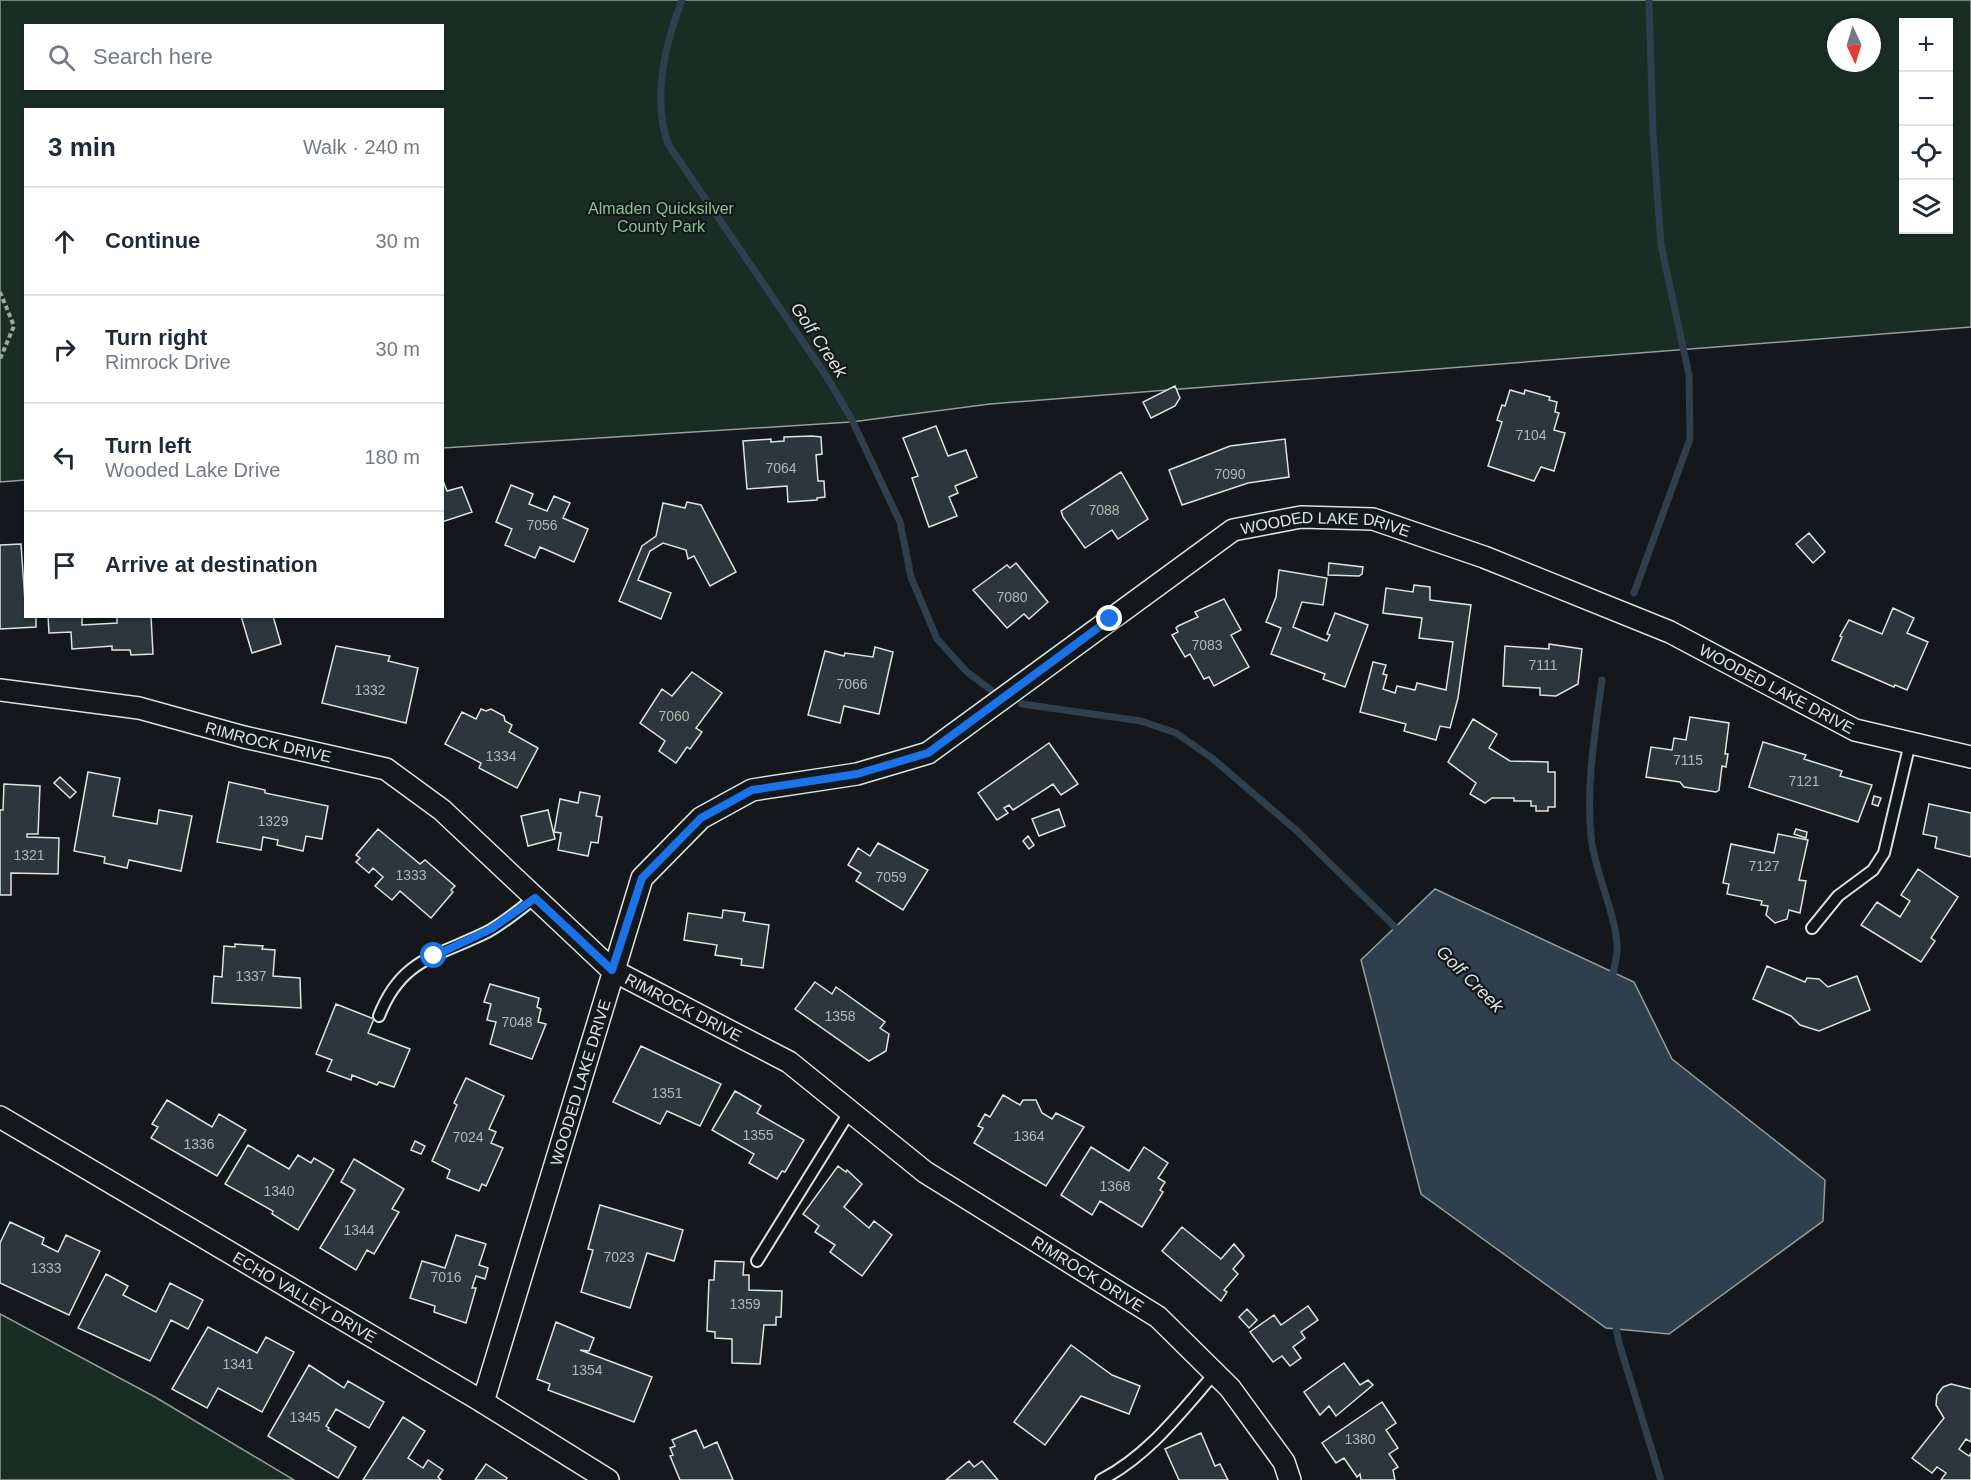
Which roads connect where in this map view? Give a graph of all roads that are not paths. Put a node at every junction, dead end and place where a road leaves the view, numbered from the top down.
1 (0, 690) edge
2 (1910, 743) junction
3 (1971, 757) edge
4 (535, 898) junction
5 (1812, 928) dead end
6 (612, 970) junction
7 (379, 1016) dead end
8 (850, 1111) junction
9 (0, 1117) edge
10 (758, 1261) dead end
11 (1215, 1373) junction
12 (483, 1402) junction
13 (608, 1480) edge
14 (1101, 1480) edge
15 (1290, 1480) edge

1 - 4 street, RIMROCK DRIVE
2 - 3 street, WOODED LAKE DRIVE
2 - 5 lane
2 - 6 street, WOODED LAKE DRIVE
4 - 6 street, RIMROCK DRIVE
4 - 7 lane
6 - 8 street, RIMROCK DRIVE
6 - 12 street, WOODED LAKE DRIVE
8 - 10 lane
8 - 11 street, RIMROCK DRIVE
9 - 12 street, ECHO VALLEY DRIVE
11 - 14 lane
11 - 15 street, RIMROCK DRIVE
12 - 13 street, ECHO VALLEY DRIVE

